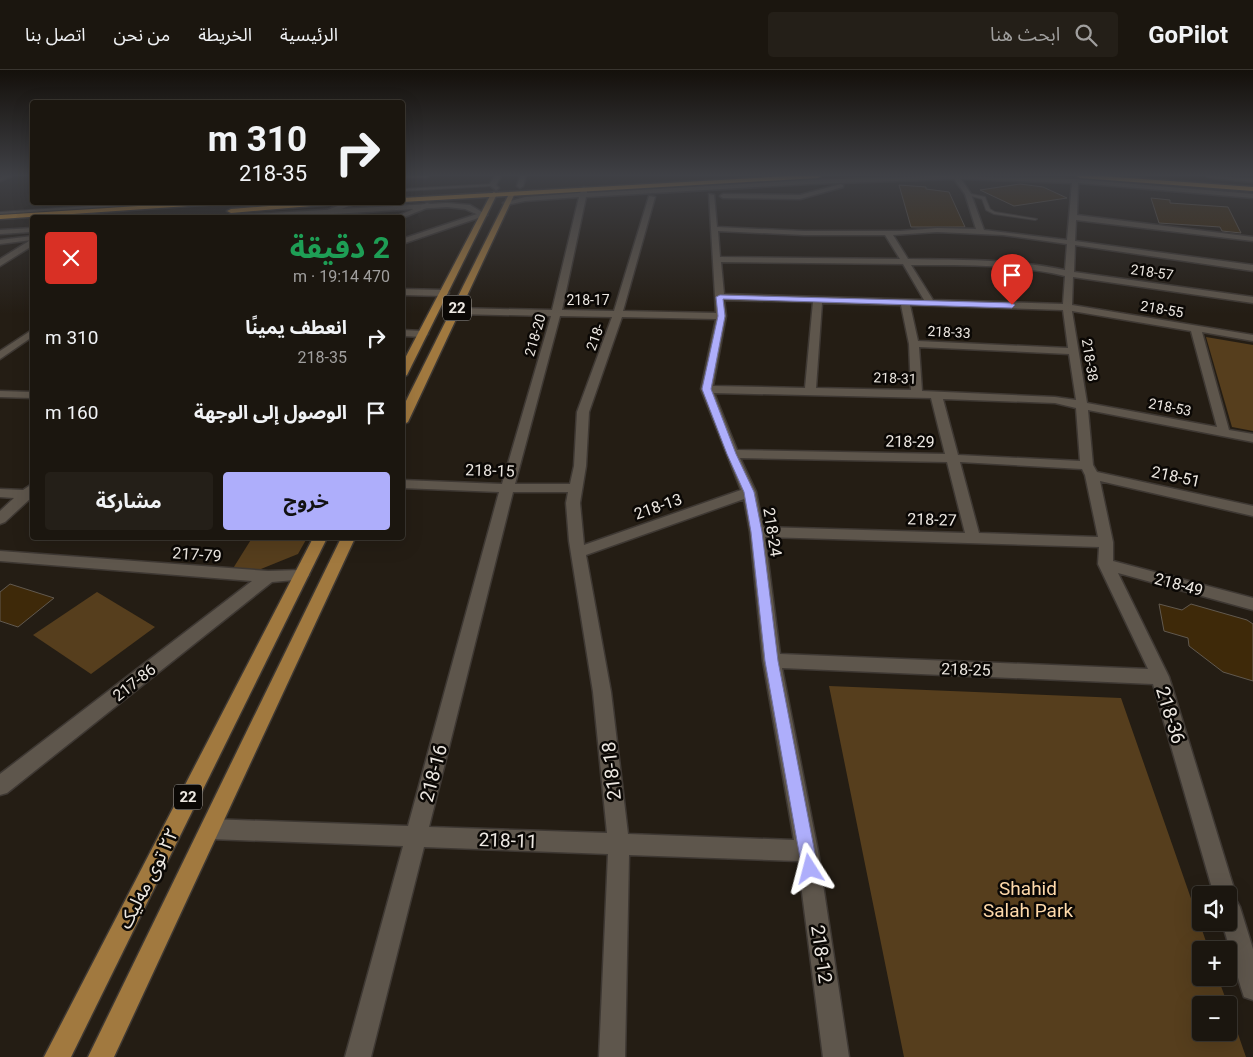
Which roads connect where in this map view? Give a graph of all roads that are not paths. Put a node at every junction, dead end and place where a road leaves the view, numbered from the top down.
1 (462, 222) edge
2 (479, 222) edge
3 (498, 222) edge
4 (578, 222) edge
5 (644, 222) edge
6 (713, 222) edge
7 (978, 222) edge
8 (1073, 222) edge
9 (1114, 222) edge
10 (30, 223) edge
11 (0, 225) edge
12 (714, 229) junction
13 (30, 230) edge
14 (0, 232) edge
15 (981, 232) junction
16 (888, 233) junction
17 (30, 238) edge
18 (1253, 239) edge
19 (405, 241) edge
20 (0, 242) edge
21 (1071, 242) junction
22 (30, 244) edge
23 (716, 260) junction
24 (0, 262) edge
25 (905, 262) junction
26 (1253, 268) edge
27 (1070, 274) junction
28 (405, 292) edge
29 (444, 293) junction
30 (720, 297) junction
31 (818, 300) junction
32 (1253, 300) edge
33 (905, 302) junction
34 (930, 303) junction
35 (1067, 307) junction
36 (455, 311) junction
37 (556, 314) junction
38 (618, 314) junction
39 (721, 316) junction
40 (1196, 329) junction
41 (405, 333) edge
42 (423, 334) junction
43 (30, 335) edge
44 (1253, 338) edge
45 (19, 344) junction
46 (30, 344) edge
47 (914, 344) junction
48 (1073, 351) junction
49 (0, 356) edge
50 (405, 369) edge
51 (707, 389) junction
52 (810, 391) junction
53 (0, 394) edge
54 (917, 394) junction
55 (30, 395) edge
56 (936, 395) junction
57 (1082, 405) junction
58 (405, 416) edge
59 (1224, 432) junction
60 (1253, 438) edge
61 (732, 454) junction
62 (951, 459) junction
63 (1089, 470) junction
64 (405, 484) edge
65 (509, 488) junction
66 (576, 488) junction
67 (30, 491) edge
68 (749, 492) junction
69 (0, 493) edge
70 (1253, 511) edge
71 (0, 519) edge
72 (757, 532) junction
73 (973, 538) junction
74 (319, 540) edge
75 (347, 540) edge
76 (1106, 542) junction
77 (578, 552) junction
78 (0, 556) edge
79 (1106, 564) junction
80 (301, 575) junction
81 (268, 577) junction
82 (1253, 604) edge
83 (772, 661) junction
84 (1160, 677) junction
85 (0, 786) edge
86 (210, 829) junction
87 (416, 836) junction
88 (619, 844) junction
89 (807, 850) junction
90 (1222, 886) edge
91 (1236, 931) edge
92 (1253, 988) edge
93 (57, 1057) edge
94 (101, 1057) edge
95 (358, 1057) edge
96 (612, 1057) edge
97 (836, 1057) edge

1 - 19 street
2 - 29 main road, 22
3 - 36 main road, 22
4 - 37 street, 218-20
5 - 38 street, 218-
6 - 12 street
7 - 15 street
8 - 21 street, 218-38
9 - 18 street
10 - 11 highway
12 - 16 street
12 - 23 street
13 - 14 street
15 - 16 street
15 - 21 street
16 - 25 street
17 - 20 street
21 - 26 street
21 - 27 street, 218-38
22 - 24 street
23 - 25 street, 218-57
23 - 30 street
25 - 27 street, 218-57
25 - 34 street
27 - 32 street, 218-57
27 - 35 street, 218-38
28 - 29 street
29 - 42 main road, 22
30 - 31 street, 218-55
30 - 39 street
31 - 33 street, 218-55
31 - 52 street
33 - 34 street, 218-55
33 - 47 street
34 - 35 street, 218-55
35 - 40 street, 218-55
35 - 48 street, 218-38
36 - 37 street, 218-17
36 - 58 main road, 22
37 - 38 street, 218-17
37 - 65 street, 218-20
38 - 39 street, 218-17
38 - 66 street, 218-
39 - 51 street
40 - 44 street, 218-55
40 - 59 street
41 - 42 street
42 - 50 main road, 22
43 - 45 street
45 - 46 street
45 - 49 street
47 - 48 street, 218-33
47 - 54 street
48 - 57 street, 218-38
51 - 52 street, 218-31
51 - 61 street, 218-24
52 - 54 street, 218-31
53 - 55 street
54 - 56 street, 218-31
56 - 57 street, 218-31
56 - 62 street
57 - 59 street, 218-53
57 - 63 street, 218-38
59 - 60 street, 218-53
61 - 62 street, 218-29
61 - 68 street, 218-24
62 - 63 street, 218-29
62 - 73 street
63 - 70 street, 218-51
63 - 76 street, 218-38
64 - 65 street, 218-15
65 - 66 street, 218-15
65 - 87 street, 218-16
66 - 77 street, 218-18
67 - 69 street
67 - 71 street
68 - 72 street, 218-24
68 - 77 street, 218-13
72 - 73 street, 218-27
72 - 83 street, 218-24
73 - 76 street, 218-27
74 - 80 main road, ٢٢ توی مەلیک / 22
75 - 86 main road, ٢٢ توی مەلیک / 22
76 - 79 street, 218-36
77 - 88 street, 218-18
78 - 81 street, 217-79
79 - 82 street, 218-49
79 - 84 street, 218-36
80 - 81 street, 217-79
80 - 93 main road, ٢٢ توی مەلیک / 22
81 - 85 street, 217-86
83 - 84 street, 218-25
83 - 89 street, 218-24
84 - 90 street, 218-36
86 - 87 street, 218-11
86 - 94 main road, ٢٢ توی مەلیک / 22
87 - 88 street, 218-11
87 - 95 street, 218-16
88 - 89 street, 218-11
88 - 96 street, 218-18
89 - 97 street, 218-12
91 - 92 street

